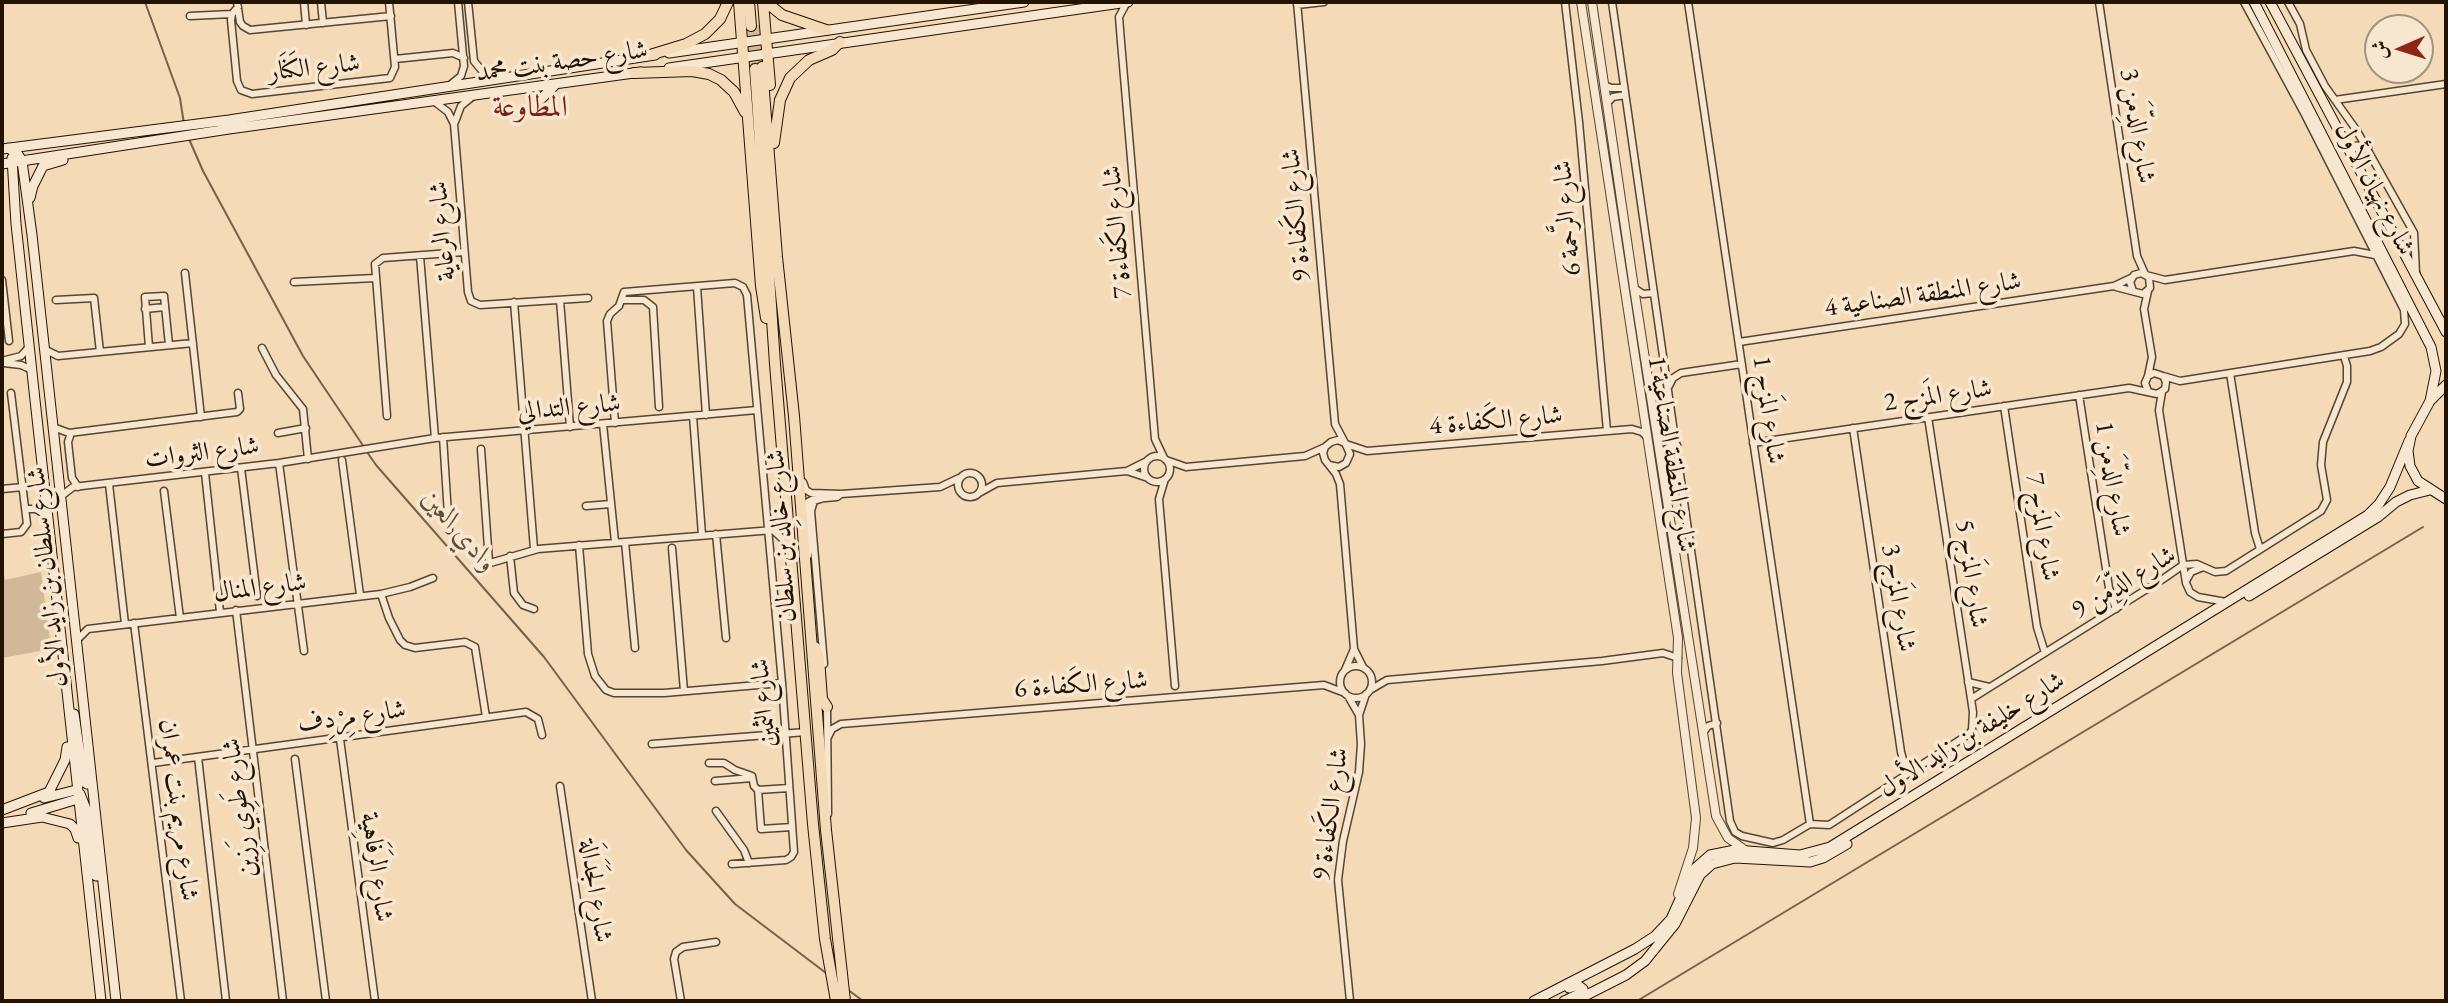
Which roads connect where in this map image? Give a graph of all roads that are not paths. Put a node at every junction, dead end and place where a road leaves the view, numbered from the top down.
1 (304, 2) edge
2 (321, 2) edge
3 (389, 2) edge
4 (458, 2) edge
5 (468, 2) edge
6 (728, 2) edge
7 (739, 2) edge
8 (749, 2) edge
9 (757, 2) edge
10 (764, 2) edge
11 (1024, 2) edge
12 (1127, 2) edge
13 (1324, 2) edge
14 (1565, 2) edge
15 (1581, 2) edge
16 (1592, 2) edge
17 (1612, 2) edge
18 (1688, 2) edge
19 (2099, 2) edge
20 (2244, 2) edge
21 (2254, 2) edge
22 (2270, 2) edge
23 (2288, 2) edge
24 (1297, 4) edge
25 (238, 5) edge
26 (1106, 5) junction
27 (232, 14) junction
28 (190, 16) dead end
29 (391, 16) junction
30 (1119, 21) junction
31 (323, 23) junction
32 (470, 24) junction
33 (306, 25) junction
34 (460, 25) junction
35 (825, 30) junction
36 (766, 38) junction
37 (741, 42) junction
38 (840, 42) junction
39 (462, 45) junction
40 (453, 53) junction
41 (767, 53) junction
42 (650, 55) junction
43 (743, 57) junction
44 (464, 58) junction
45 (395, 59) junction
46 (634, 73) junction
47 (499, 78) junction
48 (556, 84) junction
49 (2446, 84) edge
50 (1604, 85) junction
51 (448, 86) junction
52 (1625, 91) junction
53 (476, 95) junction
54 (541, 99) dead end
55 (2335, 100) junction
56 (433, 101) junction
57 (1607, 103) junction
58 (454, 124) junction
59 (749, 124) junction
60 (229, 125) junction
61 (774, 143) junction
62 (2348, 146) junction
63 (2367, 147) junction
64 (10, 149) edge
65 (88, 151) junction
66 (1604, 156) junction
67 (22, 161) junction
68 (6, 163) edge
69 (1616, 165) junction
70 (4, 182) dead end
71 (16, 224) junction
72 (2364, 233) junction
73 (32, 235) junction
74 (2354, 251) junction
75 (464, 252) junction
76 (2375, 255) junction
77 (420, 256) junction
78 (2137, 256) junction
79 (185, 273) dead end
80 (2146, 275) junction
81 (2132, 277) junction
82 (375, 278) junction
83 (2416, 278) junction
84 (2, 280) edge
85 (2165, 280) junction
86 (294, 282) dead end
87 (2114, 286) junction
88 (697, 287) junction
89 (1634, 288) junction
90 (2148, 291) junction
91 (2134, 292) junction
92 (1650, 294) junction
93 (587, 298) dead end
94 (56, 300) dead end
95 (560, 300) junction
96 (622, 300) junction
97 (514, 302) junction
98 (1636, 303) junction
99 (165, 307) junction
100 (145, 309) junction
101 (2144, 309) junction
102 (2405, 313) junction
103 (2423, 331) junction
104 (2446, 332) edge
105 (9, 341) dead end
106 (1739, 342) junction
107 (193, 343) junction
108 (773, 344) junction
109 (787, 344) junction
110 (169, 345) junction
111 (29, 347) junction
112 (149, 347) junction
113 (262, 348) dead end
114 (44, 349) junction
115 (100, 352) junction
116 (58, 356) junction
117 (2344, 356) junction
118 (2152, 358) junction
119 (2, 362) edge
120 (1742, 364) junction
121 (46, 368) junction
122 (1665, 369) junction
123 (32, 370) junction
124 (1681, 373) junction
125 (2230, 373) junction
126 (2162, 376) junction
127 (2147, 377) junction
128 (2180, 381) junction
129 (2446, 385) edge
130 (1668, 388) junction
131 (2129, 388) junction
132 (2149, 392) junction
133 (2162, 392) junction
134 (11, 393) dead end
135 (238, 393) dead end
136 (2079, 395) junction
137 (2430, 401) junction
138 (2004, 406) junction
139 (659, 407) dead end
140 (757, 410) junction
141 (2159, 410) junction
142 (1643, 413) junction
143 (706, 415) junction
144 (387, 416) dead end
145 (694, 416) junction
146 (794, 416) junction
147 (201, 417) junction
148 (1928, 417) junction
149 (615, 423) junction
150 (603, 424) junction
151 (1335, 424) junction
152 (52, 427) junction
153 (570, 427) junction
154 (306, 428) junction
155 (1853, 428) junction
156 (1629, 429) junction
157 (525, 431) junction
158 (1606, 431) junction
159 (70, 433) junction
160 (278, 433) dead end
161 (443, 437) junction
162 (1647, 437) junction
163 (435, 438) junction
164 (1154, 439) junction
165 (1658, 441) junction
166 (2409, 441) junction
167 (1753, 443) junction
168 (1345, 444) junction
169 (1673, 445) junction
170 (1326, 446) junction
171 (55, 448) junction
172 (481, 449) dead end
173 (1367, 451) junction
174 (336, 454) joint
175 (1660, 454) junction
176 (1306, 456) junction
177 (309, 459) junction
178 (1165, 459) junction
179 (342, 460) dead end
180 (1148, 460) junction
181 (279, 463) junction
182 (1328, 464) junction
183 (1346, 464) junction
184 (1186, 467) junction
185 (242, 468) junction
186 (1127, 471) junction
187 (205, 473) junction
188 (977, 475) junction
189 (959, 478) junction
190 (1166, 478) junction
191 (1149, 479) junction
192 (59, 480) junction
193 (997, 483) junction
194 (109, 484) junction
195 (1340, 484) junction
196 (23, 487) junction
197 (75, 487) junction
198 (940, 487) junction
199 (2, 489) edge
200 (2430, 490) junction
201 (164, 491) dead end
202 (961, 493) junction
203 (979, 493) junction
204 (45, 494) junction
205 (841, 494) junction
206 (60, 497) junction
207 (824, 498) junction
208 (1159, 499) junction
209 (2446, 499) edge
210 (611, 504) junction
211 (586, 506) dead end
212 (29, 508) junction
213 (788, 513) junction
214 (48, 517) junction
215 (449, 530) dead end
216 (770, 530) junction
217 (2, 534) edge
218 (716, 534) junction
219 (702, 535) junction
220 (615, 542) junction
221 (625, 542) junction
222 (579, 545) junction
223 (790, 546) junction
224 (672, 548) dead end
225 (534, 549) junction
226 (2260, 549) junction
227 (2181, 553) junction
228 (510, 556) junction
229 (489, 562) junction
230 (2183, 565) junction
231 (2200, 565) junction
232 (480, 566) dead end
233 (805, 572) junction
234 (1668, 572) junction
235 (1679, 574) junction
236 (433, 578) dead end
237 (2186, 583) junction
238 (381, 594) junction
239 (257, 596) dead end
240 (360, 596) junction
241 (297, 602) junction
242 (2228, 602) junction
243 (2116, 609) junction
244 (236, 610) junction
245 (534, 610) dead end
246 (220, 612) junction
247 (180, 618) junction
248 (74, 622) junction
249 (134, 623) junction
250 (125, 624) junction
251 (88, 629) junction
252 (810, 630) junction
253 (726, 638) dead end
254 (1678, 638) junction
255 (76, 642) junction
256 (635, 648) dead end
257 (1354, 649) junction
258 (304, 651) dead end
259 (1663, 653) junction
260 (2046, 653) junction
261 (1678, 658) junction
262 (1365, 669) junction
263 (1343, 673) junction
264 (1387, 680) junction
265 (782, 682) junction
266 (1968, 682) junction
267 (1324, 685) junction
268 (1175, 686) dead end
269 (1989, 687) junction
270 (684, 691) junction
271 (1368, 692) junction
272 (67, 693) junction
273 (1346, 694) junction
274 (1971, 699) junction
275 (827, 709) junction
276 (1359, 715) junction
277 (1700, 716) junction
278 (486, 717) junction
279 (841, 724) junction
280 (1714, 724) junction
281 (806, 732) junction
282 (787, 733) junction
283 (1703, 733) junction
284 (542, 735) dead end
285 (828, 737) junction
286 (340, 739) junction
287 (652, 744) dead end
288 (252, 751) junction
289 (198, 757) junction
290 (295, 759) dead end
291 (153, 763) junction
292 (709, 763) dead end
293 (1907, 774) junction
294 (752, 778) junction
295 (91, 781) junction
296 (715, 781) dead end
297 (561, 786) dead end
298 (789, 788) junction
299 (758, 790) junction
300 (82, 795) junction
301 (2, 810) edge
302 (716, 811) dead end
303 (2, 823) edge
304 (1810, 824) junction
305 (792, 827) junction
306 (826, 830) junction
307 (1747, 851) junction
308 (749, 863) junction
309 (732, 864) dead end
310 (86, 867) junction
311 (1675, 912) junction
312 (838, 938) junction
313 (825, 939) junction
314 (716, 942) dead end
315 (101, 1001) edge
316 (116, 1001) edge
317 (181, 1001) edge
318 (226, 1001) edge
319 (283, 1001) edge
320 (326, 1001) edge
321 (375, 1001) edge
322 (592, 1001) edge
323 (681, 1001) edge
324 (829, 1001) edge
325 (836, 1001) edge
326 (845, 1001) edge
327 (850, 1001) edge
328 (1350, 1001) edge
329 (1534, 1001) edge
330 (1543, 1001) edge
331 (1564, 1001) edge
332 (1575, 1001) edge

1 - 33 street
2 - 31 street
3 - 29 street, شارع الكَنَار
4 - 34 street
5 - 32 street
6 - 42 main road
7 - 37 main road
8 - 9 main road
10 - 35 main road
10 - 36 main road
11 - 35 main road, شارع حصة بنت محمد
12 - 26 main road, شارع حصة بنت محمد
12 - 30 street, شارع الكَفاءة 7
13 - 24 street
14 - 158 street, شارع الرَّحمة 6
15 - 66 street, شارع المنطقة الصناعية 1
16 - 50 street, شارع المنطقة الصناعية 1
17 - 52 street
18 - 106 street, شارع المَزج 1
19 - 78 street, شارع الدِّمَن 3
20 - 72 street
21 - 103 main road, شارع نهيان الأول
22 - 62 main road, شارع نهيان الأول
23 - 55 street
24 - 151 street, شارع الكَفاءة 9
25 - 27 street
25 - 33 street
26 - 30 street
26 - 38 main road, شارع حصة بنت محمد
27 - 28 street
27 - 45 street, شارع الكَنَار
29 - 31 street
29 - 45 street, شارع الكَنَار
30 - 164 street, شارع الكَفاءة 7
31 - 33 street
32 - 34 street
32 - 47 street
34 - 39 street
35 - 36 main road, شارع حصة بنت محمد
36 - 37 main road, شارع حصة بنت محمد
36 - 41 main road
37 - 42 main road, شارع حصة بنت محمد
37 - 43 main road
38 - 41 main road, شارع حصة بنت محمد
38 - 61 main road
39 - 40 street
39 - 44 street
40 - 44 street
40 - 45 street
41 - 43 main road, شارع حصة بنت محمد
41 - 61 main road
42 - 47 main road, شارع حصة بنت محمد
43 - 46 main road, شارع حصة بنت محمد
43 - 59 main road
44 - 51 street
46 - 48 main road, شارع حصة بنت محمد
46 - 59 main road
47 - 51 main road, شارع حصة بنت محمد
48 - 53 main road, شارع حصة بنت محمد
48 - 54 main road
49 - 55 street
50 - 52 street
50 - 57 street, شارع المنطقة الصناعية 1
51 - 60 main road, شارع حصة بنت محمد
52 - 57 street
52 - 92 street
53 - 56 main road, شارع حصة بنت محمد
53 - 58 street
55 - 63 street
56 - 58 street
56 - 60 main road, شارع حصة بنت محمد
57 - 69 street, شارع المنطقة الصناعية 1
58 - 75 street, شارع الرعاية
59 - 108 main road
60 - 64 main road, شارع حصة بنت محمد
60 - 65 main road, شارع حصة بنت محمد
61 - 109 main road
62 - 63 main road
62 - 83 main road, شارع نهيان الأول
63 - 83 street
64 - 67 main road
64 - 68 main road, شارع سلطان بن زايد الأول
65 - 67 main road, شارع حصة بنت محمد
65 - 73 main road
66 - 69 street
66 - 142 street, شارع المنطقة الصناعية 1
67 - 68 main road, شارع حصة بنت محمد
67 - 73 main road, شارع سلطان بن زايد الأول
68 - 71 main road, شارع سلطان بن زايد الأول
69 - 89 street, شارع المنطقة الصناعية 1
70 - 71 main road
71 - 111 main road, شارع سلطان بن زايد الأول
72 - 74 street
72 - 76 street
73 - 114 main road, شارع سلطان بن زايد الأول
74 - 76 street
74 - 85 street
75 - 77 street
75 - 97 street, شارع الرعاية
76 - 102 street
77 - 82 street
77 - 163 street
78 - 80 street, شارع الدِّمَن 3
78 - 81 street, شارع الدِّمَن 3
79 - 107 street
80 - 81 street
80 - 85 street
80 - 90 street
81 - 87 street, شارع المنطقة الصناعية 4
81 - 91 street
82 - 86 street
82 - 144 street
83 - 104 main road, شارع نهيان الأول
84 - 105 street
85 - 90 street
87 - 91 street, شارع المنطقة الصناعية 4
87 - 106 street, شارع المنطقة الصناعية 4
88 - 96 street
88 - 140 street, شارع الثمين
88 - 143 street
89 - 92 street
89 - 98 street, شارع المنطقة الصناعية 1
90 - 91 street
90 - 101 street
91 - 101 street
92 - 98 street
92 - 122 street
93 - 95 street, شارع الرعاية
94 - 115 street
95 - 97 street, شارع الرعاية
95 - 153 street
96 - 139 street
96 - 149 street
97 - 157 street
98 - 165 street, شارع المنطقة الصناعية 1
99 - 100 street
99 - 100 street
99 - 110 street
100 - 112 street
101 - 118 street
102 - 103 main road
102 - 117 street
103 - 137 main road, شارع نهيان الأول
106 - 120 street, شارع المَزج 1
107 - 110 street
107 - 147 street
108 - 109 main road, شارع خالِد بن سلطان
108 - 213 main road, شارع خالِد بن سلطان
109 - 146 main road, شارع خالِد بن سلطان
110 - 112 street
111 - 119 street
111 - 123 main road, شارع سلطان بن زايد الأول
112 - 115 street
113 - 154 street
114 - 116 street
114 - 121 main road, شارع سلطان بن زايد الأول
115 - 116 street
116 - 121 street
117 - 125 street
117 - 226 street, شارع الدِّمَن 9
118 - 126 street
118 - 127 street
119 - 123 street
120 - 124 street
120 - 167 street, شارع المَزج 1
121 - 152 main road, شارع سلطان بن زايد الأول
122 - 124 street
122 - 130 street
123 - 204 main road, شارع سلطان بن زايد الأول
124 - 130 street
125 - 128 street
125 - 226 street
126 - 127 street
126 - 128 street
126 - 133 street
127 - 131 street, شارع المَزج 2
127 - 132 street
128 - 133 street
129 - 137 main road
130 - 169 street
131 - 132 street, شارع المَزج 2
131 - 136 street, شارع المَزج 2
132 - 133 street
132 - 141 street
133 - 141 street
134 - 196 street
135 - 147 street
136 - 138 street, شارع المَزج 2
136 - 243 street, شارع الدِّمَن 1
137 - 166 main road, شارع خليفة بن زايد الأول
138 - 148 street, شارع المَزج 2
138 - 260 street, شارع المَزج 7
140 - 143 street, شارع التدالي
140 - 216 street, شارع الثمين
141 - 227 street
142 - 156 street
142 - 162 street, شارع المنطقة الصناعية 1
143 - 145 street, شارع التدالي
145 - 149 street, شارع التدالي
145 - 219 street
146 - 205 street
146 - 233 main road, شارع خالِد بن سلطان
147 - 159 street
148 - 155 street, شارع المَزج 2
148 - 266 street, شارع المَزج 5
149 - 150 street, شارع التدالي
150 - 153 street, شارع التدالي
150 - 210 street
151 - 168 street, شارع الكَفاءة 9
151 - 170 street, شارع الكَفاءة 9
152 - 159 street
152 - 171 main road, شارع سلطان بن زايد الأول
153 - 157 street, شارع التدالي
154 - 160 street
154 - 177 street
155 - 167 street, شارع المَزج 2
155 - 293 street, شارع المَزج 3
156 - 158 street, شارع الكَفاءة 4
156 - 162 street, شارع الكَفاءة 4
157 - 161 street, شارع التدالي
157 - 225 street
158 - 173 street, شارع الكَفاءة 4
159 - 171 street
159 - 197 street
161 - 163 street, شارع التدالي
161 - 215 street
162 - 234 street, شارع المنطقة الصناعية 1
163 - 174 street, شارع التدالي
164 - 178 street, شارع الكَفاءة 7
164 - 180 street, شارع الكَفاءة 7
165 - 169 street
165 - 175 street, شارع المنطقة الصناعية 1
166 - 200 main road
166 - 242 main road, شارع خليفة بن زايد الأول
167 - 304 street, شارع المَزج 1
168 - 170 street
168 - 173 street, شارع الكَفاءة 4
168 - 183 street
169 - 175 street
169 - 280 street
170 - 176 street
170 - 182 street
171 - 192 main road, شارع سلطان بن زايد الأول
172 - 229 street
173 - 183 street, شارع الكَفاءة 4
174 - 177 street, شارع الثروات
175 - 235 street, شارع المنطقة الصناعية 1
176 - 182 street
176 - 184 street
177 - 181 street, شارع الثروات
178 - 180 street
178 - 184 street
178 - 190 street
179 - 240 street
180 - 186 street
180 - 191 street
181 - 185 street, شارع الثروات
181 - 241 street
182 - 183 street
182 - 195 street
183 - 195 street
184 - 190 street
185 - 187 street, شارع الثروات
185 - 239 street
186 - 191 street
186 - 193 street
187 - 194 street, شارع الثروات
187 - 246 street
188 - 189 street
188 - 193 street
188 - 203 street
189 - 198 street
189 - 202 street
190 - 191 street
190 - 208 street
191 - 208 street
192 - 197 street
192 - 206 main road, شارع سلطان بن زايد الأول
193 - 203 street
194 - 197 street, شارع الثروات
194 - 250 street
195 - 257 street
196 - 199 street
196 - 212 street
197 - 206 street
198 - 202 street
198 - 205 street
200 - 209 main road
200 - 332 main road, شارع خليفة بن زايد الأول
201 - 247 street
202 - 203 street
204 - 212 street
204 - 214 main road, شارع سلطان بن زايد الأول
205 - 207 street
206 - 248 main road, شارع سلطان بن زايد الأول
207 - 233 street
207 - 275 street
208 - 268 street
210 - 211 street
210 - 220 street
212 - 214 street
212 - 217 street
213 - 216 street
213 - 223 main road, شارع خالِد بن سلطان
214 - 272 main road, شارع سلطان بن زايد الأول
216 - 218 street
216 - 223 street
216 - 265 street, شارع الثمين
218 - 219 street
218 - 253 street
219 - 221 street
220 - 221 street
220 - 222 street
221 - 256 street
222 - 225 street
222 - 270 street
223 - 281 main road, شارع خالِد بن سلطان
224 - 270 street
225 - 228 street
226 - 231 street, شارع الدِّمَن 9
227 - 230 street
227 - 231 street
228 - 229 street
228 - 245 street
229 - 232 street
230 - 231 street, شارع الدِّمَن 9
230 - 237 street
230 - 243 street, شارع الدِّمَن 9
231 - 237 street
233 - 252 main road, شارع خالِد بن سلطان
234 - 235 street
234 - 254 street, شارع المنطقة الصناعية 1
235 - 277 street, شارع المنطقة الصناعية 1
236 - 238 street, شارع المنال
237 - 242 street
238 - 240 street, شارع المنال
238 - 278 street
240 - 241 street, شارع المنال
241 - 244 street, شارع المنال
241 - 258 street
242 - 307 main road, شارع خليفة بن زايد الأول
243 - 260 street, شارع الدِّمَن 9
244 - 246 street, شارع المنال
244 - 288 street, شارع طَوِي رَزِين
246 - 247 street, شارع المنال
247 - 249 street, شارع المنال
248 - 251 street
248 - 255 main road, شارع سلطان بن زايد الأول
249 - 250 street, شارع المنال
249 - 291 street, شارع مريم بنت عمران
250 - 251 street, شارع المنال
251 - 255 street
252 - 275 main road
252 - 306 main road, شارع خالِد بن سلطان
254 - 259 street
254 - 261 street, شارع المنطقة الصناعية 1
255 - 295 main road, شارع سلطان بن زايد الأول
257 - 262 street
257 - 263 street
259 - 261 street
259 - 264 street
260 - 269 street, شارع الدِّمَن 9
261 - 311 street, شارع المنطقة الصناعية 1
262 - 263 street
262 - 264 street
262 - 271 street
263 - 267 street, شارع الكَفاءة 6
263 - 273 street
264 - 271 street
265 - 270 street
265 - 282 street, شارع الثمين
266 - 269 street
266 - 274 street, شارع المَزج 5
267 - 273 street, شارع الكَفاءة 6
267 - 279 street, شارع الكَفاءة 6
269 - 274 street, شارع الدِّمَن 9
271 - 273 street
271 - 276 street, شارع الكَفاءة 9
272 - 295 main road
272 - 300 main road, شارع سلطان بن زايد الأول
272 - 301 main road
273 - 276 street, شارع الكَفاءة 9
274 - 293 street, شارع المَزج 5
275 - 279 street
275 - 285 street
276 - 328 street, شارع الكَفاءة 9
277 - 280 street
277 - 283 street, شارع المنطقة الصناعية 1
278 - 284 street, شارع مِرْدِف
278 - 286 street, شارع مِرْدِف
279 - 285 street
280 - 283 street
280 - 304 street
281 - 282 street
281 - 313 main road, شارع خالِد بن سلطان
282 - 287 street
282 - 298 street, شارع الثمين
283 - 307 street, شارع المنطقة الصناعية 1
285 - 306 street
286 - 288 street, شارع مِرْدِف
286 - 321 street, شارع الرَفَاهِية
288 - 289 street, شارع مِرْدِف
288 - 319 street, شارع طَوِي رَزِين
289 - 291 street, شارع مِرْدِف
289 - 318 street
290 - 320 street
291 - 317 street, شارع مريم بنت عمران
292 - 294 street
293 - 304 street
294 - 296 street
294 - 299 street
295 - 300 main road, شارع سلطان بن زايد الأول
297 - 322 street, شارع الجَدَالَة
298 - 299 street
298 - 305 street, شارع الثمين
299 - 305 street
300 - 301 main road
300 - 303 main road
300 - 310 main road, شارع سلطان بن زايد الأول
300 - 316 main road, شارع سلطان بن زايد الأول
302 - 308 street
303 - 310 main road
305 - 308 street, شارع الثمين
306 - 312 main road, شارع خالِد بن سلطان
307 - 311 main road, شارع خليفة بن زايد الأول
308 - 309 street, شارع الثمين
310 - 315 main road, شارع سلطان بن زايد الأول
311 - 329 main road, شارع خليفة بن زايد الأول
312 - 326 main road, شارع خالِد بن سلطان
312 - 327 main road
313 - 324 main road
313 - 325 main road, شارع خالِد بن سلطان
314 - 323 street
330 - 331 main road

